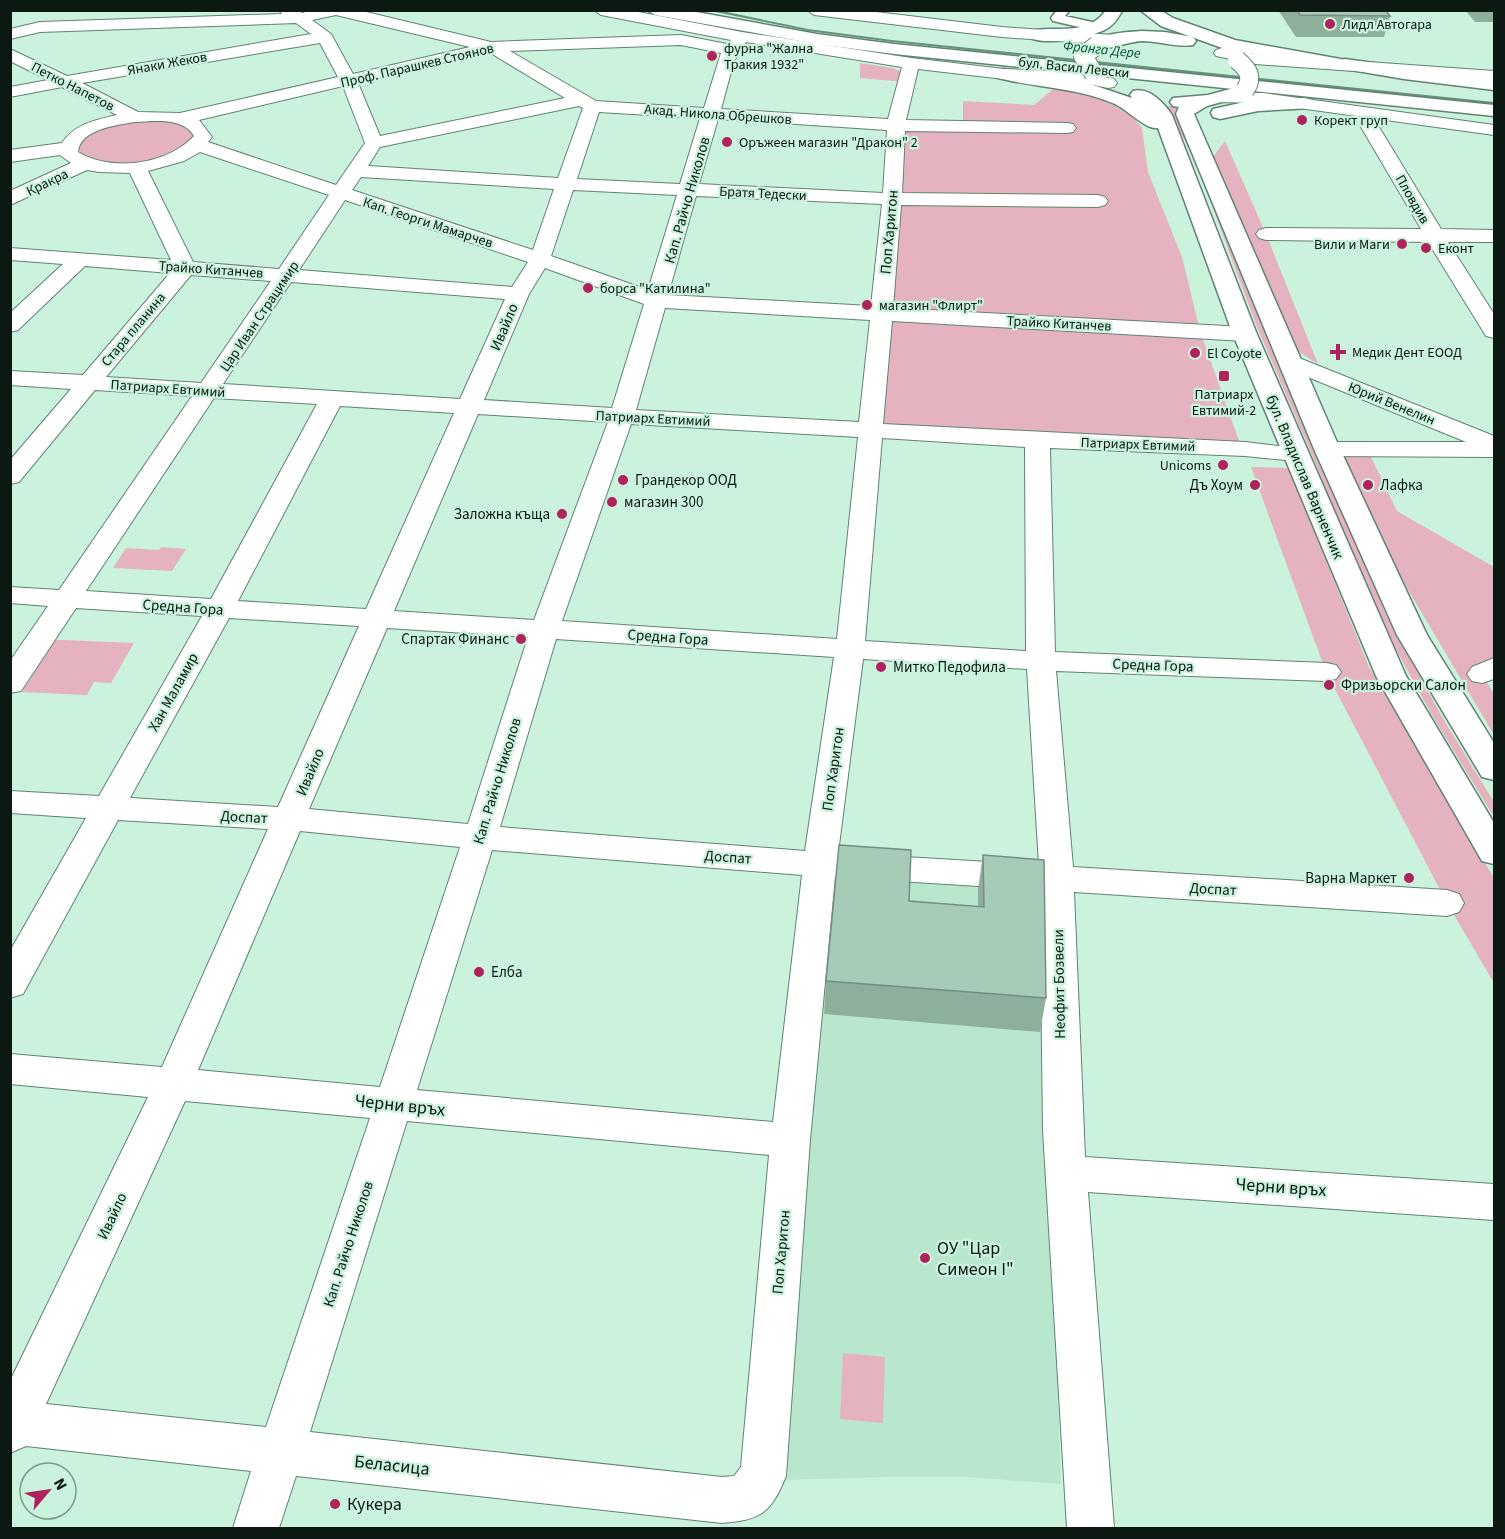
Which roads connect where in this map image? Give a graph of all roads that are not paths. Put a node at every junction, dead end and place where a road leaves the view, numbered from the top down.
1 (38, 10) edge
2 (334, 10) edge
3 (601, 10) edge
4 (655, 10) edge
5 (814, 10) edge
6 (948, 10) edge
7 (1064, 10) edge
8 (1115, 10) edge
9 (1121, 10) edge
10 (1142, 10) edge
11 (1148, 10) edge
12 (962, 11) edge
13 (293, 14) edge
14 (151, 16) edge
15 (1088, 25) dead end
16 (40, 27) junction
17 (738, 32) edge
18 (10, 34) edge
19 (1035, 35) junction
20 (325, 37) junction
21 (1180, 39) junction
22 (1111, 41) junction
23 (491, 47) junction
24 (10, 54) edge
25 (1229, 56) junction
26 (911, 63) junction
27 (1340, 63) junction
28 (157, 64) junction
29 (1004, 74) junction
30 (1494, 76) edge
31 (1101, 78) junction
32 (349, 81) junction
33 (64, 82) junction
34 (1494, 85) edge
35 (10, 92) edge
36 (1139, 95) junction
37 (1494, 95) edge
38 (1211, 100) junction
39 (587, 103) junction
40 (1305, 104) junction
41 (1494, 111) edge
42 (712, 113) junction
43 (135, 117) junction
44 (178, 119) junction
45 (1364, 119) junction
46 (1494, 124) edge
47 (896, 125) junction
48 (1067, 128) dead end
49 (1494, 130) edge
50 (374, 143) junction
51 (198, 145) junction
52 (1175, 146) junction
53 (68, 148) junction
54 (10, 156) edge
55 (1204, 158) junction
56 (84, 164) junction
57 (136, 167) junction
58 (356, 171) junction
59 (564, 184) junction
60 (690, 190) junction
61 (340, 192) junction
62 (10, 199) edge
63 (892, 199) junction
64 (1098, 201) dead end
65 (1266, 234) dead end
66 (1434, 235) junction
67 (1494, 236) edge
68 (10, 254) edge
69 (540, 259) junction
70 (80, 260) junction
71 (185, 268) junction
72 (287, 275) junction
73 (518, 294) junction
74 (657, 301) junction
75 (881, 313) junction
76 (10, 325) edge
77 (1494, 331) edge
78 (1245, 334) junction
79 (1289, 362) junction
80 (10, 378) edge
81 (88, 383) junction
82 (208, 391) junction
83 (332, 398) junction
84 (470, 406) junction
85 (622, 416) junction
86 (870, 430) junction
87 (1037, 440) junction
88 (1494, 445) edge
89 (1494, 450) edge
90 (1312, 451) junction
91 (10, 477) edge
92 (10, 595) edge
93 (68, 599) junction
94 (219, 609) junction
95 (377, 618) junction
96 (545, 628) junction
97 (850, 649) junction
98 (1041, 661) junction
99 (1326, 672) dead end
100 (10, 684) edge
101 (1494, 769) edge
102 (10, 802) edge
103 (109, 809) junction
104 (290, 819) junction
105 (480, 837) junction
106 (1494, 852) edge
107 (820, 864) junction
108 (1056, 879) junction
109 (1447, 903) dead end
110 (10, 984) edge
111 (10, 1068) edge
112 (174, 1082) junction
113 (394, 1105) junction
114 (790, 1140) junction
115 (1067, 1173) junction
116 (1494, 1202) edge
117 (12, 1425) edge
118 (280, 1453) junction
119 (763, 1476) joint
120 (256, 1528) edge
121 (1091, 1528) edge

1 - 16 street
2 - 13 street
2 - 23 street
3 - 17 street
4 - 41 main road, бул. Васил Левски
5 - 19 street
6 - 12 street
7 - 15 street
8 - 19 main road
9 - 22 main road
10 - 21 main road
11 - 27 main road
13 - 14 street
13 - 20 street
14 - 16 street
14 - 28 street
16 - 18 street
17 - 23 street, Проф. Парашкев Стоянов
17 - 26 street
17 - 37 main road, бул. Васил Левски
17 - 42 street, Кап. Райчо Николов
19 - 22 street
20 - 28 street, Янаки Жеков
20 - 32 street
21 - 22 main road
21 - 25 main road
22 - 31 main road, bridge
23 - 32 street, Проф. Парашкев Стоянов
23 - 39 street
24 - 33 street, Петко Напетов
25 - 27 street
25 - 38 main road, bridge
26 - 29 street
26 - 47 street, Поп Харитон
27 - 30 street
27 - 34 main road
28 - 33 street, Янаки Жеков
29 - 31 street
29 - 52 main road
31 - 36 main road
32 - 44 street, Проф. Парашкев Стоянов
32 - 50 street
33 - 35 street, Янаки Жеков
33 - 43 street, Петко Напетов
36 - 38 main road
36 - 52 main road, бул. Владислав Варненчик
38 - 40 street
38 - 55 main road, бул. Владислав Варненчик
39 - 42 street, Акад. Никола Обрешков
39 - 50 street, Акад. Никола Обрешков
39 - 59 street, Ивайло
40 - 45 street
40 - 55 main road
42 - 47 street, Акад. Никола Обрешков
42 - 60 street, Кап. Райчо Николов
43 - 44 street
43 - 53 street
44 - 51 street
45 - 46 main road
45 - 49 street
45 - 66 street, Пловдив
47 - 48 street, Акад. Никола Обрешков
47 - 63 street, Поп Харитон
50 - 58 street, Цар Иван Страцимир
51 - 57 street
51 - 61 street, Кап. Георги Мамарчев
52 - 78 main road, бул. Владислав Варненчик
53 - 54 street
53 - 56 street
55 - 79 main road, бул. Владислав Варненчик
56 - 57 street
56 - 62 street, Кракра
57 - 71 street
58 - 59 street, Братя Тедески
58 - 61 street, Цар Иван Страцимир
59 - 60 street, Братя Тедески
59 - 69 street, Ивайло
60 - 63 street, Братя Тедески
60 - 74 street, Кап. Райчо Николов
61 - 69 street, Кап. Георги Мамарчев
61 - 72 street, Цар Иван Страцимир
63 - 64 street, Братя Тедески
63 - 75 street, Поп Харитон
65 - 66 street
66 - 67 street
66 - 77 street, Пловдив
68 - 70 street, Трайко Китанчев
69 - 73 street, Ивайло
69 - 74 street, Кап. Георги Мамарчев
70 - 71 street, Трайко Китанчев
70 - 76 street
71 - 72 street, Трайко Китанчев
71 - 81 street, Стара планина
72 - 73 street, Трайко Китанчев
72 - 82 street, Цар Иван Страцимир
73 - 84 street, Ивайло
74 - 75 street, Трайко Китанчев
74 - 85 street, Кап. Райчо Николов
75 - 78 street, Трайко Китанчев
75 - 86 street, Поп Харитон
78 - 90 main road, бул. Владислав Варненчик
79 - 88 street, Юрий Венелин
79 - 90 main road, бул. Владислав Варненчик
80 - 81 street, Патриарх Евтимий
81 - 82 street, Патриарх Евтимий
81 - 91 street, Стара планина
82 - 83 street, Патриарх Евтимий
82 - 93 street, Цар Иван Страцимир
83 - 84 street, Патриарх Евтимий
83 - 94 street, Хан Маламир
84 - 85 street, Патриарх Евтимий
84 - 95 street, Ивайло
85 - 86 street, Патриарх Евтимий
85 - 96 street, Кап. Райчо Николов
86 - 87 street, Патриарх Евтимий
86 - 97 street, Поп Харитон
87 - 90 street, Патриарх Евтимий
87 - 98 street, Неофит Бозвели
89 - 90 street, Патриарх Евтимий
90 - 101 main road, бул. Владислав Варненчик
90 - 106 main road, бул. Владислав Варненчик
92 - 93 street, Средна Гора
93 - 94 street, Средна Гора
93 - 100 street, Цар Иван Страцимир
94 - 95 street, Средна Гора
94 - 103 street, Хан Маламир
95 - 96 street, Средна Гора
95 - 104 street, Ивайло
96 - 97 street, Средна Гора
96 - 105 street, Кап. Райчо Николов
97 - 98 street, Средна Гора
97 - 107 street, Поп Харитон
98 - 99 street, Средна Гора
98 - 108 street, Неофит Бозвели
102 - 103 street, Доспат
103 - 104 street, Доспат
103 - 110 street, Хан Маламир
104 - 105 street, Доспат
104 - 112 street, Ивайло
105 - 107 street, Доспат
105 - 113 street, Кап. Райчо Николов
107 - 108 street, Доспат
107 - 114 street, Поп Харитон
108 - 109 street, Доспат
108 - 115 street, Неофит Бозвели
111 - 112 street, Черни връх
112 - 113 street, Черни връх
112 - 117 street, Ивайло
113 - 114 street, Черни връх
113 - 118 street, Кап. Райчо Николов
114 - 119 street, Поп Харитон
115 - 116 street, Черни връх
115 - 121 street, Неофит Бозвели
117 - 118 street, Беласица
118 - 119 street, Беласица
118 - 120 street, Кап. Райчо Николов

